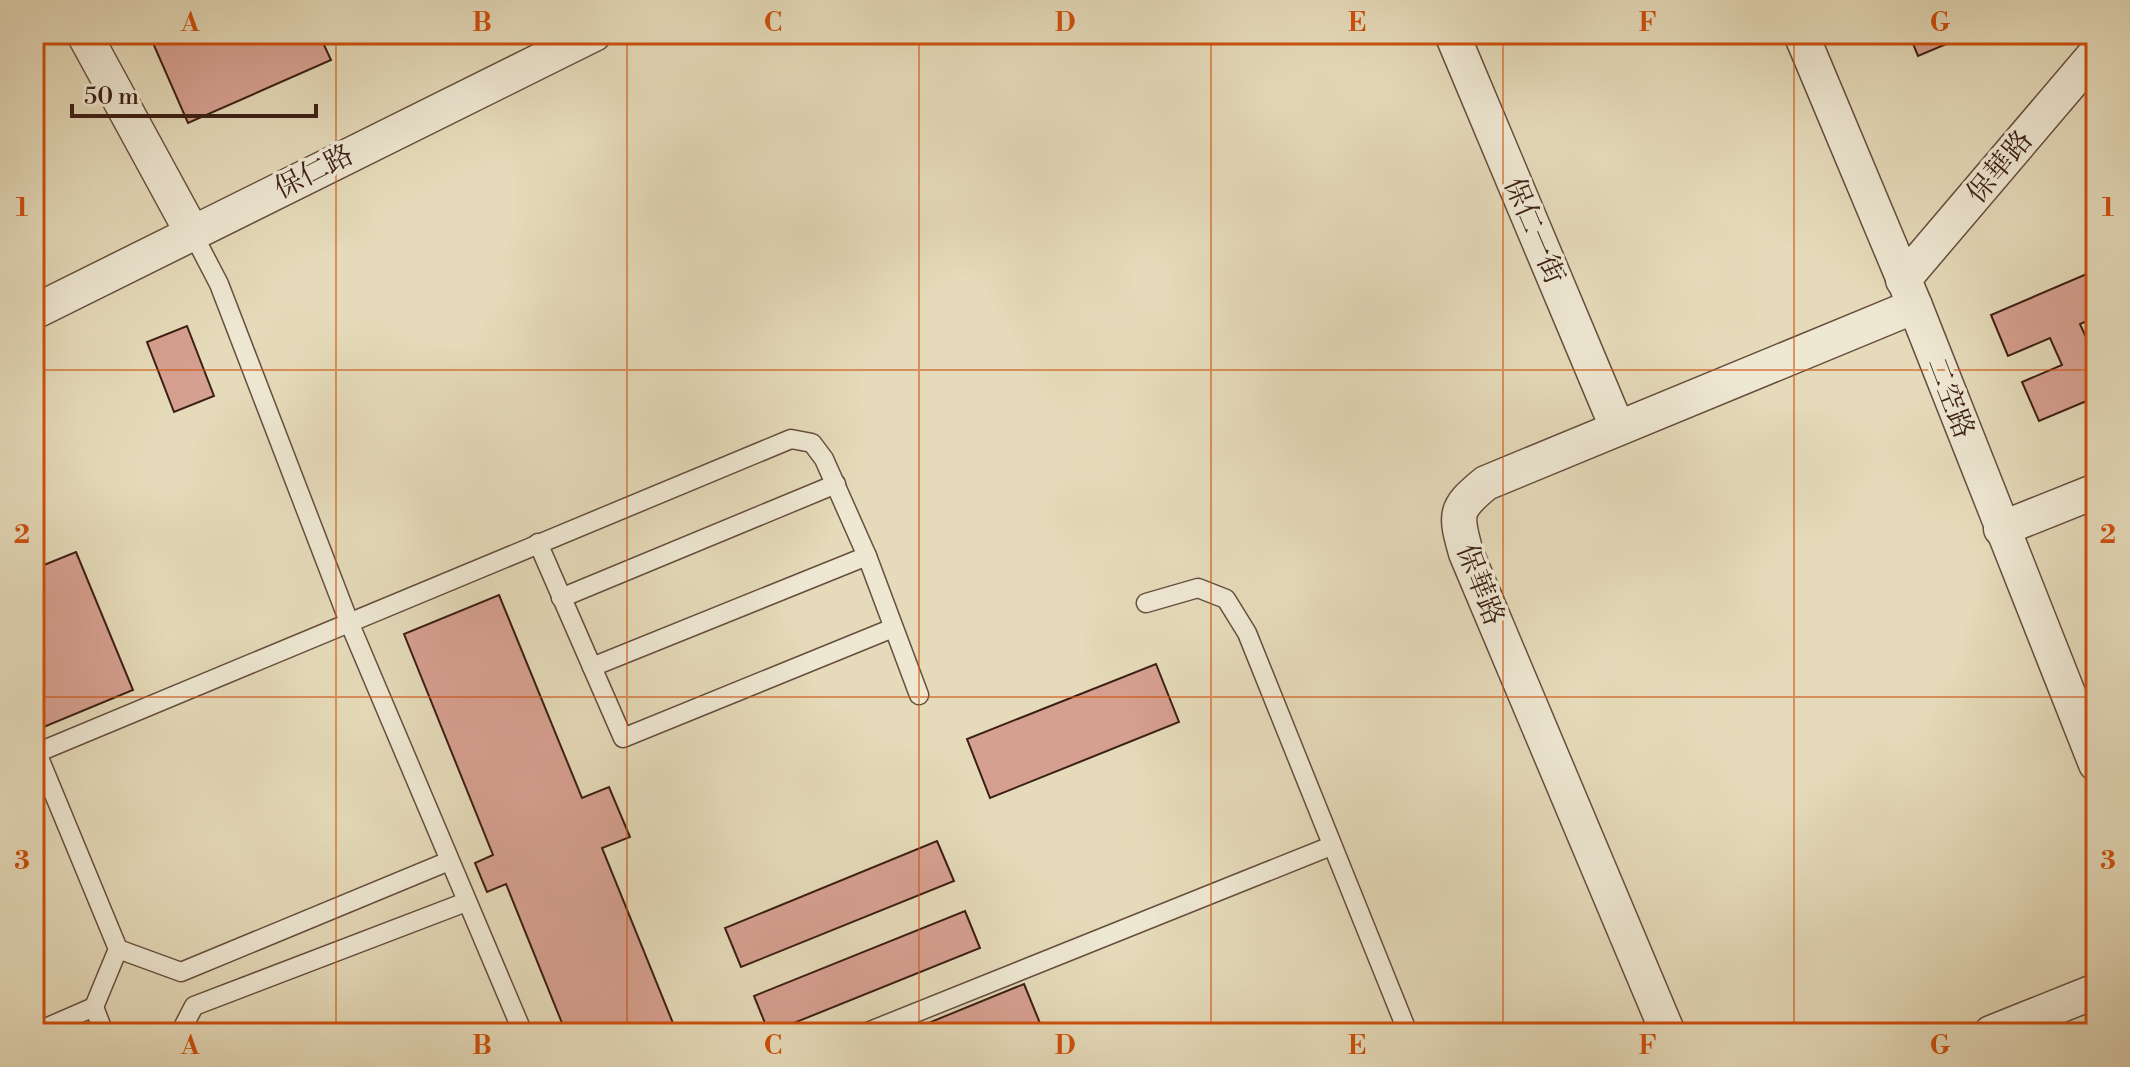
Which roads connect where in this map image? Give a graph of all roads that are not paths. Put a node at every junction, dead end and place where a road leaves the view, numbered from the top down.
1 (84, 34) edge
2 (594, 34) edge
3 (1452, 34) edge
4 (1801, 34) edge
5 (2096, 53) edge
6 (193, 234) junction
7 (1909, 293) junction
8 (34, 312) edge
9 (1617, 427) junction
10 (836, 484) junction
11 (2096, 491) edge
12 (2001, 529) junction
13 (538, 543) junction
14 (867, 556) junction
15 (561, 598) junction
16 (1146, 603) dead end
17 (349, 622) junction
18 (893, 628) junction
19 (592, 667) junction
20 (919, 695) dead end
21 (36, 753) edge
22 (2096, 764) edge
23 (1331, 846) junction
24 (449, 861) junction
25 (466, 902) junction
26 (118, 949) junction
27 (181, 972) junction
28 (2096, 991) edge
29 (194, 1006) junction
30 (94, 1007) junction
31 (34, 1033) edge
32 (104, 1033) edge
33 (180, 1033) edge
34 (523, 1033) edge
35 (865, 1033) edge
36 (1408, 1033) edge
37 (1668, 1033) edge
38 (1991, 1033) edge

1 - 6 street
2 - 6 street, 保仁路
3 - 9 street, 保仁一街
4 - 7 street, 二空路
5 - 7 street, 保華路
6 - 8 street, 保仁路
6 - 17 lane
7 - 9 street, 保華路
7 - 12 street, 二空路
9 - 37 street, 保華路
10 - 13 lane
10 - 14 lane
10 - 15 lane
11 - 12 street
12 - 22 street, 二空路
13 - 15 lane
13 - 17 lane
14 - 18 lane
14 - 19 lane
15 - 19 lane
16 - 23 lane
17 - 21 lane
17 - 24 lane
18 - 19 lane
18 - 20 lane
21 - 26 lane
23 - 35 lane
23 - 36 lane
24 - 25 lane
24 - 27 lane
25 - 29 lane
25 - 34 lane
26 - 27 lane
26 - 30 lane
27 - 29 lane
28 - 38 street
29 - 33 lane
30 - 31 lane
30 - 32 lane

